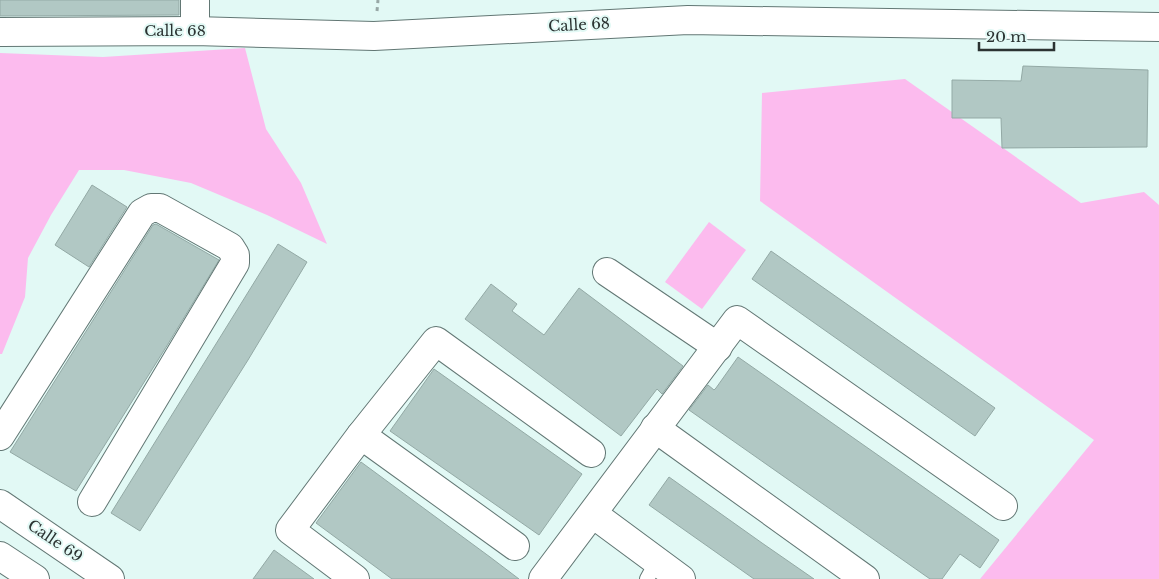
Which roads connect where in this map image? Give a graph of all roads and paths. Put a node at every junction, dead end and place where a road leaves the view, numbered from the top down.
1 (195, 0) edge
2 (972, 12) edge
3 (1159, 27) edge
4 (194, 31) junction
5 (0, 32) edge
6 (607, 272) dead end
7 (718, 347) junction
8 (655, 428) junction
9 (361, 435) junction
10 (0, 436) edge
11 (591, 453) dead end
12 (92, 502) dead end
13 (0, 504) edge
14 (1004, 506) dead end
15 (593, 514) junction
16 (515, 546) dead end
17 (0, 556) edge
18 (652, 570) edge
19 (34, 579) edge
20 (110, 579) edge
21 (355, 579) edge
22 (543, 579) edge
23 (682, 579) edge
24 (865, 579) edge

1 - 4 street
2 - 3 street, Calle 68
2 - 4 street, Calle 68
4 - 5 street, Calle 68
6 - 7 street
7 - 8 street
7 - 14 street
8 - 15 street
8 - 24 street
9 - 11 street
9 - 16 street
9 - 21 street
10 - 12 street
13 - 20 street, Calle 69
15 - 18 street
15 - 22 street
17 - 19 street
18 - 23 street

